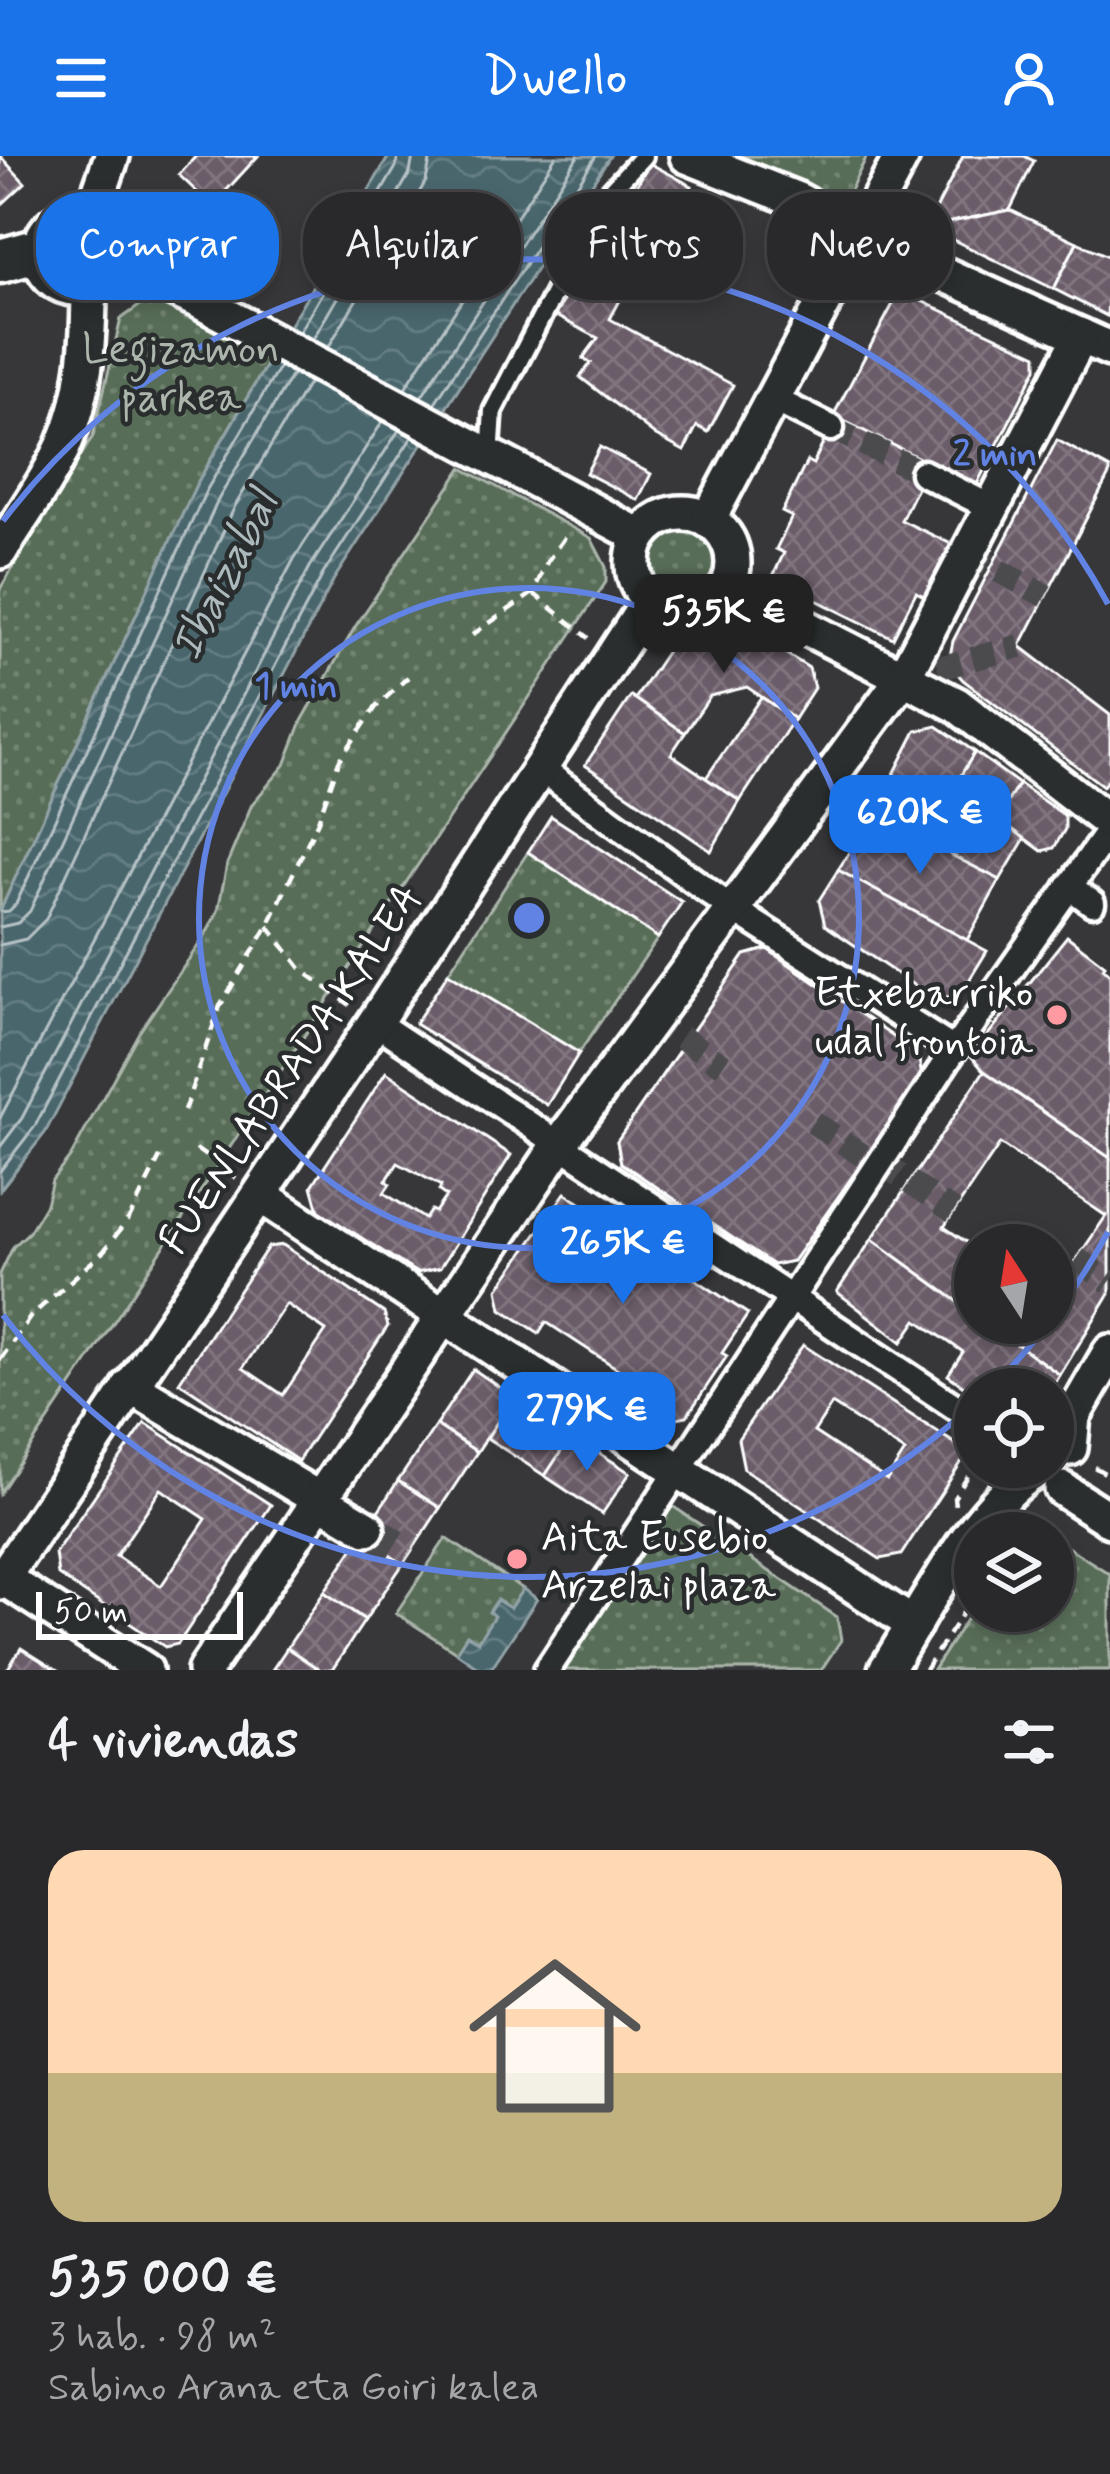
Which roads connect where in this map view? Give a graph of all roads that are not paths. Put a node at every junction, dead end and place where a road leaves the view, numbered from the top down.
1 (112, 156) edge
2 (643, 156) edge
3 (687, 156) edge
4 (902, 156) edge
5 (99, 192) edge
6 (778, 192) edge
7 (883, 192) edge
8 (953, 277) edge
9 (89, 300) edge
10 (197, 300) edge
11 (825, 300) edge
12 (1096, 342) edge
13 (772, 399) junction
14 (831, 428) tunnel mouth
15 (490, 457) junction
16 (923, 473) tunnel mouth
17 (39, 487) junction
18 (0, 494) edge
19 (992, 508) junction
20 (708, 520) junction
21 (640, 536) junction
22 (0, 551) edge
23 (727, 587) junction
24 (649, 601) junction
25 (903, 678) junction
26 (541, 769) junction
27 (1109, 829) edge
28 (1069, 886) junction
29 (1092, 903) dead end
30 (731, 908) junction
31 (375, 1022) junction
32 (954, 1050) junction
33 (559, 1144) junction
34 (260, 1195) junction
35 (792, 1296) junction
36 (443, 1315) junction
37 (1110, 1352) edge
38 (130, 1386) junction
39 (954, 1406) edge
40 (1074, 1413) edge
41 (679, 1470) junction
42 (1074, 1471) edge
43 (1074, 1477) edge
44 (1009, 1488) edge
45 (1110, 1491) edge
46 (318, 1499) junction
47 (1110, 1520) edge
48 (367, 1528) tunnel mouth
49 (2, 1580) edge
50 (914, 1625) junction
51 (146, 1670) edge
52 (205, 1670) edge
53 (547, 1670) edge
54 (886, 1670) edge

1 - 5 street
2 - 15 lane
3 - 6 street
4 - 7 street
8 - 12 street
9 - 17 street
10 - 15 street
11 - 13 street
12 - 19 street
13 - 14 street
13 - 20 street
15 - 21 street
16 - 19 street
17 - 18 street
17 - 22 street
19 - 25 street
20 - 21 street
20 - 23 street
21 - 24 street
23 - 24 street
23 - 25 street
24 - 26 street, FUENLABRADA KALEA
25 - 27 street
25 - 30 street
26 - 30 street
26 - 31 street, FUENLABRADA KALEA
27 - 28 street
28 - 29 street
28 - 32 street
30 - 32 street
30 - 33 street
31 - 33 street
31 - 34 street, FUENLABRADA KALEA
32 - 35 street
33 - 35 street
33 - 36 street
34 - 36 street
34 - 38 street, FUENLABRADA KALEA
35 - 39 street
35 - 41 street
36 - 41 street
36 - 46 street
37 - 40 street
38 - 46 street
38 - 49 street, FUENLABRADA KALEA
41 - 50 street
41 - 53 street
42 - 45 street
43 - 47 street
44 - 50 street
46 - 48 street
46 - 52 street
49 - 51 street
50 - 54 street

